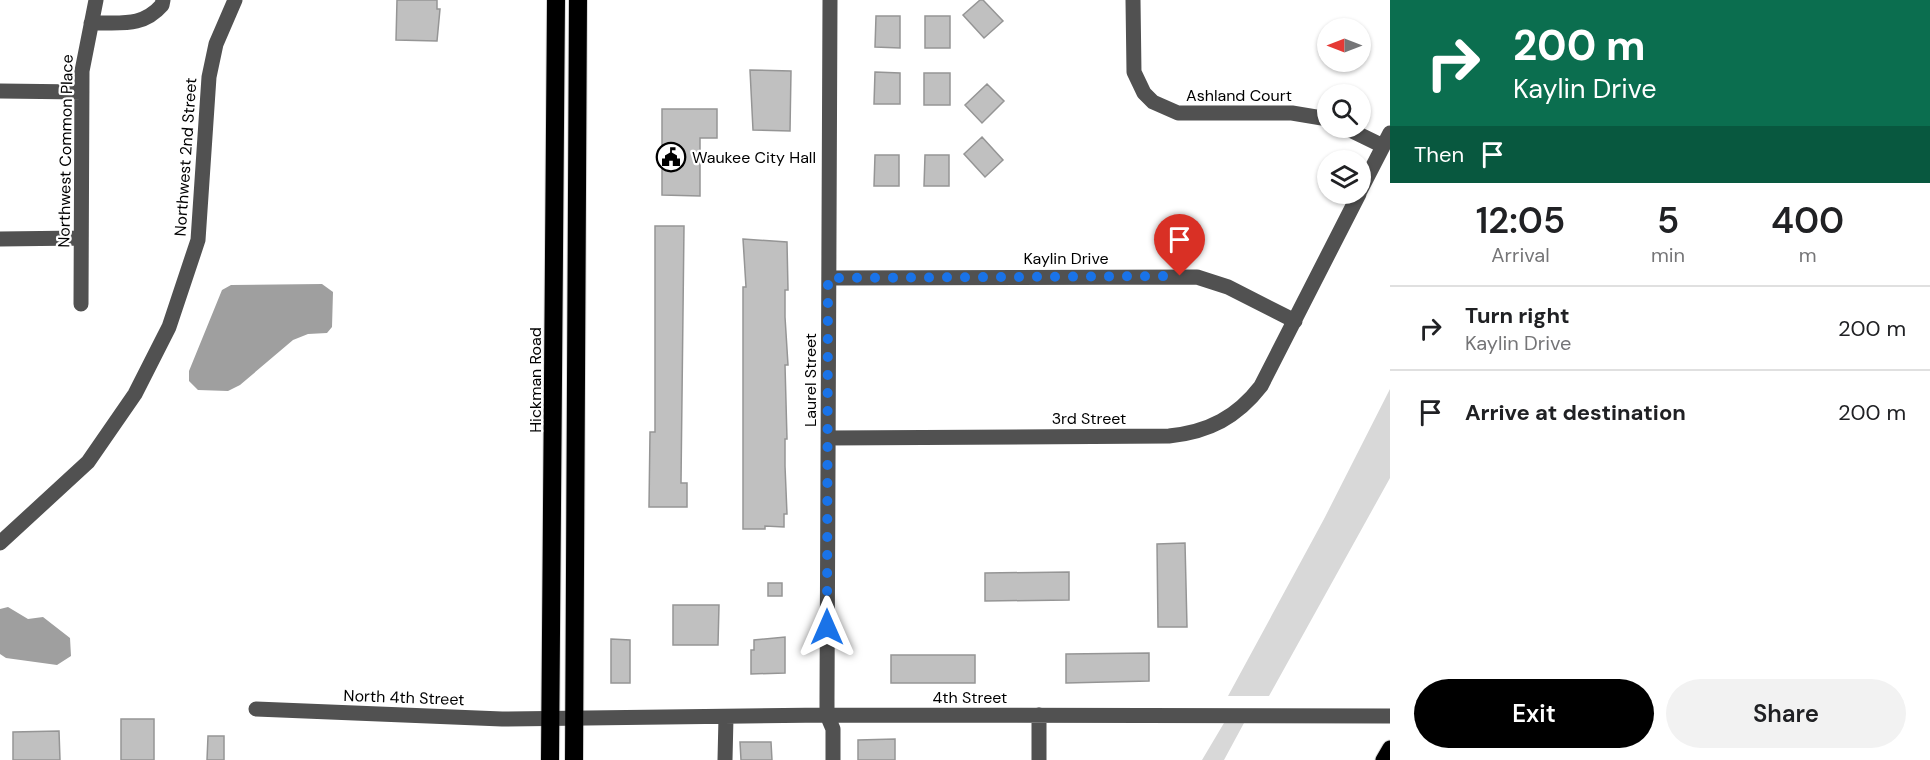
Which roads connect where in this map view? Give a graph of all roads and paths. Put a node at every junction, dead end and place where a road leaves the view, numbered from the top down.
1 (96, 0) edge
2 (162, 0) edge
3 (235, 0) edge
4 (556, 0) edge
5 (578, 0) edge
6 (830, 0) edge
7 (1133, 0) edge
8 (91, 23) junction
9 (0, 91) edge
10 (82, 92) junction
11 (1317, 117) edge
12 (1371, 135) edge
13 (1387, 140) edge
14 (1371, 171) edge
15 (1354, 204) edge
16 (81, 238) junction
17 (0, 239) edge
18 (828, 278) junction
19 (81, 304) dead end
20 (1295, 321) junction
21 (828, 438) junction
22 (0, 543) edge
23 (256, 710) dead end
24 (827, 715) junction
25 (1039, 715) junction
26 (1390, 716) edge
27 (550, 717) junction
28 (573, 717) junction
29 (726, 717) junction
30 (1390, 748) edge
31 (550, 760) edge
32 (573, 760) edge
33 (725, 760) edge
34 (833, 760) edge
35 (1039, 760) edge
36 (1383, 760) edge

1 - 8 street, Northwest Common Place
2 - 8 street
3 - 22 street, Northwest 2nd Street
4 - 27 highway, Hickman Road
5 - 28 highway
6 - 18 street, Laurel Street
7 - 11 street, Ashland Court
8 - 10 street, Northwest Common Place
9 - 10 street
10 - 16 street, Northwest Common Place
12 - 13 street
13 - 14 street, 3rd Street
15 - 20 street, 3rd Street
16 - 17 street
16 - 19 street, Northwest Common Place
18 - 20 street, Kaylin Drive
18 - 21 street, Laurel Street
20 - 21 street, 3rd Street
21 - 24 street, Laurel Street
23 - 27 street, North 4th Street
24 - 25 street, 4th Street
24 - 29 street, 4th Street
24 - 34 street, Laurel Street
25 - 26 street, 4th Street
25 - 35 street
27 - 28 street, 4th Street
27 - 31 highway, Hickman Road
28 - 29 street, 4th Street
28 - 32 highway
29 - 33 street
30 - 36 main road

